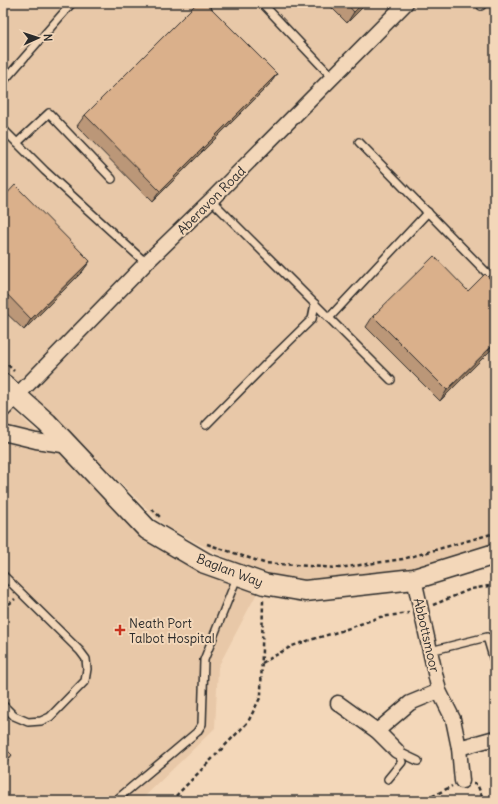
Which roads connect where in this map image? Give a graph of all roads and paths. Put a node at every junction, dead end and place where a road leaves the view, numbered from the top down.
1 (262, 3) edge
2 (406, 3) edge
3 (72, 4) edge
4 (332, 77) junction
5 (3, 82) edge
6 (3, 129) edge
7 (359, 142) dead end
8 (17, 143) junction
9 (112, 179) dead end
10 (211, 200) junction
11 (428, 212) junction
12 (146, 263) junction
13 (488, 273) dead end
14 (315, 304) junction
15 (329, 318) junction
16 (3, 360) edge
17 (391, 380) dead end
18 (13, 394) edge
19 (206, 426) dead end
20 (3, 434) edge
21 (69, 446) junction
22 (149, 506) dead end
23 (160, 517) dead end
24 (495, 533) edge
25 (205, 544) dead end
26 (495, 554) edge
27 (3, 575) edge
28 (238, 575) junction
29 (414, 579) junction
30 (264, 584) junction
31 (495, 585) edge
32 (21, 593) junction
33 (3, 608) edge
34 (421, 611) junction
35 (430, 651) junction
36 (262, 663) junction
37 (495, 664) edge
38 (440, 691) junction
39 (338, 703) dead end
40 (3, 705) edge
41 (377, 731) junction
42 (495, 738) edge
43 (459, 748) junction
44 (397, 750) junction
45 (418, 761) dead end
46 (388, 779) dead end
47 (462, 781) junction
48 (115, 801) edge
49 (170, 801) edge
50 (426, 801) edge
51 (484, 801) edge

1 - 4 lane
2 - 4 street, Aberavon Road
3 - 5 lane
4 - 10 street, Aberavon Road
6 - 8 lane
7 - 11 lane
8 - 9 lane
8 - 12 lane
10 - 12 street, Aberavon Road
10 - 14 lane
11 - 13 lane
11 - 15 lane
12 - 18 street, Aberavon Road
14 - 15 lane
14 - 19 lane
15 - 17 lane
16 - 18 path
18 - 21 street, Baglan Way
20 - 21 street
21 - 28 street, Baglan Way
22 - 23 path
24 - 25 path
26 - 29 street, Baglan Way
27 - 32 lane
28 - 30 street, Baglan Way
28 - 48 lane
29 - 30 street, Baglan Way
29 - 34 street, Abbottsmoor
30 - 36 path
31 - 34 path
32 - 33 path
32 - 40 lane
34 - 35 street, Abbottsmoor
34 - 36 path
35 - 37 lane
35 - 38 street, Abbottsmoor
36 - 49 path
38 - 41 street, Abbottsmoor
38 - 43 street, Abbottsmoor
39 - 41 street
41 - 44 street
42 - 43 street
43 - 47 street, Abbottsmoor
44 - 45 lane
44 - 46 lane
47 - 50 path
47 - 51 path

